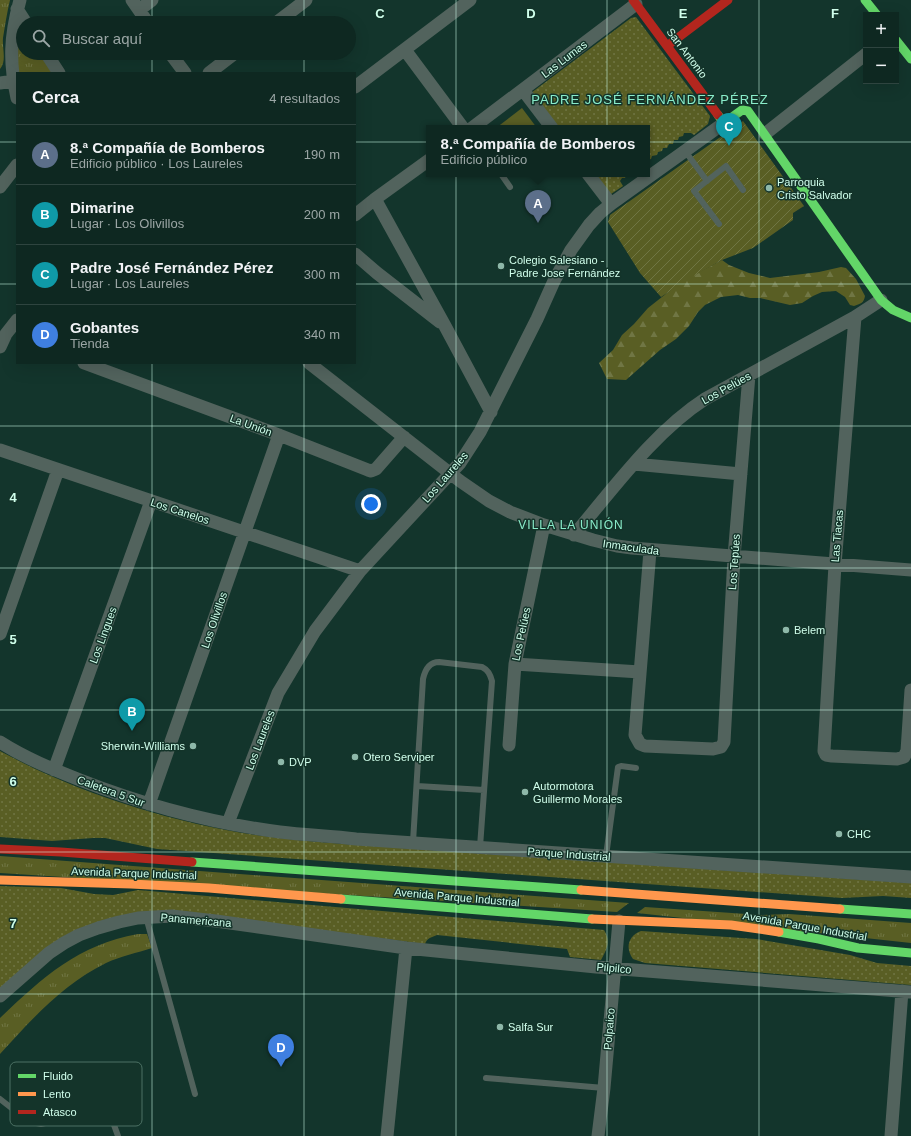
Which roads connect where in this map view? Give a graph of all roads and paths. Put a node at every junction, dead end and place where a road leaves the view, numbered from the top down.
1 (152, 0) edge
2 (306, 0) edge
3 (470, 0) edge
4 (728, 0) edge
5 (865, 0) edge
6 (634, 2) edge
7 (18, 4) edge
8 (135, 5) edge
9 (875, 12) edge
10 (23, 16) edge
11 (143, 16) edge
12 (285, 16) edge
13 (899, 44) edge
14 (667, 46) junction
15 (404, 50) junction
16 (863, 56) edge
17 (911, 59) edge
18 (51, 60) edge
19 (175, 60) edge
20 (227, 60) edge
21 (58, 72) edge
22 (184, 72) edge
23 (210, 72) edge
24 (13, 82) junction
25 (0, 83) edge
26 (356, 86) edge
27 (523, 90) junction
28 (16, 94) edge
29 (724, 123) junction
30 (461, 125) edge
31 (476, 125) edge
32 (550, 125) edge
33 (765, 134) junction
34 (685, 150) junction
35 (426, 162) edge
36 (16, 166) edge
37 (650, 176) edge
38 (503, 177) edge
39 (590, 177) edge
40 (648, 177) edge
41 (707, 181) junction
42 (0, 187) edge
43 (510, 187) dead end
44 (743, 190) dead end
45 (375, 199) junction
46 (611, 204) junction
47 (356, 214) edge
48 (719, 224) dead end
49 (356, 255) edge
50 (880, 300) junction
51 (855, 318) junction
52 (911, 318) edge
53 (16, 322) edge
54 (445, 326) junction
55 (8, 334) edge
56 (0, 347) edge
57 (87, 364) edge
58 (310, 364) edge
59 (749, 375) junction
60 (491, 412) junction
61 (279, 435) junction
62 (404, 437) junction
63 (0, 450) edge
64 (634, 464) junction
65 (58, 470) junction
66 (451, 473) junction
67 (741, 474) junction
68 (151, 501) junction
69 (544, 525) junction
70 (245, 532) junction
71 (574, 535) junction
72 (650, 551) junction
73 (734, 557) junction
74 (835, 564) junction
75 (911, 570) edge
76 (360, 571) junction
77 (0, 634) edge
78 (515, 664) junction
79 (640, 672) junction
80 (911, 690) edge
81 (0, 742) edge
82 (509, 745) dead end
83 (636, 768) dead end
84 (54, 770) junction
85 (417, 786) junction
86 (484, 790) junction
87 (150, 804) junction
88 (228, 823) junction
89 (413, 842) junction
90 (480, 847) junction
91 (0, 849) edge
92 (606, 856) junction
93 (911, 877) edge
94 (0, 880) edge
95 (677, 896) junction
96 (645, 903) dead end
97 (631, 911) dead end
98 (911, 914) edge
99 (146, 917) junction
100 (619, 921) junction
101 (318, 935) joint
102 (406, 948) junction
103 (911, 953) edge
104 (615, 968) junction
105 (907, 991) edge
106 (0, 996) edge
107 (486, 1078) dead end
108 (604, 1088) junction
109 (195, 1094) dead end
110 (0, 1099) edge
111 (10, 1107) edge
112 (114, 1126) edge
113 (118, 1136) edge
114 (387, 1136) edge
115 (598, 1136) edge
116 (891, 1136) edge

1 - 8 street
2 - 12 street
3 - 15 street
4 - 14 main road
5 - 9 main road
6 - 14 main road, San Antonio
6 - 27 street, Las Lumas
7 - 10 street
7 - 24 street
8 - 11 street
13 - 17 main road
14 - 29 main road, San Antonio
15 - 26 street
15 - 30 street
16 - 33 street
18 - 21 street
19 - 22 street
20 - 23 street
24 - 25 street
24 - 28 street
27 - 31 street, Las Lumas
27 - 32 street
29 - 33 main road
29 - 34 street, Los Laureles
33 - 50 main road
34 - 37 street, Los Laureles
34 - 41 lane
35 - 45 street
36 - 42 street
38 - 43 lane
39 - 46 street
40 - 46 street, Los Laureles
41 - 44 lane
41 - 48 lane
45 - 47 street
45 - 54 street
46 - 60 street, Los Laureles
49 - 54 street
50 - 51 street, Los Pelúes
50 - 52 main road
51 - 59 street, Los Pelúes
51 - 74 street, Las Tiacas
53 - 55 street
54 - 60 street
55 - 56 street
57 - 61 street, La Unión
58 - 62 street, Inmaculada
59 - 64 street, Los Pelúes
59 - 67 street, Los Tepúes
60 - 66 street, Los Laureles
61 - 62 street, La Unión
61 - 70 street, Los Olivillos
62 - 66 street, Inmaculada
63 - 65 street, Los Canelos
64 - 67 street
64 - 71 street, Los Pelúes
65 - 68 street, Los Canelos
65 - 77 street
66 - 69 street, Inmaculada
66 - 76 street, Los Laureles
67 - 73 street, Los Tepúes
68 - 70 street, Los Canelos
68 - 84 street, Los Lingues
69 - 71 street, Inmaculada
69 - 78 street, Los Pelúes
70 - 76 street, Los Canelos
70 - 87 street, Los Olivillos
71 - 72 street, Inmaculada
72 - 73 street, Inmaculada
72 - 79 street
73 - 74 street, Inmaculada
73 - 79 street, Los Tepúes
74 - 75 street, Inmaculada
74 - 80 street, Las Tiacas
76 - 88 street, Los Laureles
78 - 79 street
78 - 82 street, Los Pelúes
81 - 84 street, Caletera 5 Sur
83 - 92 lane
84 - 87 street, Caletera 5 Sur
85 - 86 lane
85 - 86 lane
85 - 89 lane
86 - 90 lane
87 - 88 street, Caletera 5 Sur
88 - 89 street, Parque Industrial
89 - 90 street, Parque Industrial
90 - 92 street, Parque Industrial
91 - 95 main road, Avenida Parque Industrial
92 - 93 street, Parque Industrial
94 - 100 main road, Avenida Parque Industrial
95 - 96 main road
95 - 98 main road, Avenida Parque Industrial
97 - 100 main road
99 - 101 street, Panamericana
99 - 106 street, Panamericana
99 - 109 lane
100 - 103 main road, Avenida Parque Industrial
100 - 104 street, Polpaico
101 - 102 street, Pilpilco
102 - 104 street, Pilpilco
102 - 114 street
104 - 105 street, Pilpilco
104 - 108 street, Polpaico
105 - 116 street
107 - 108 lane
108 - 115 street, Polpaico
110 - 111 lane
112 - 113 lane

